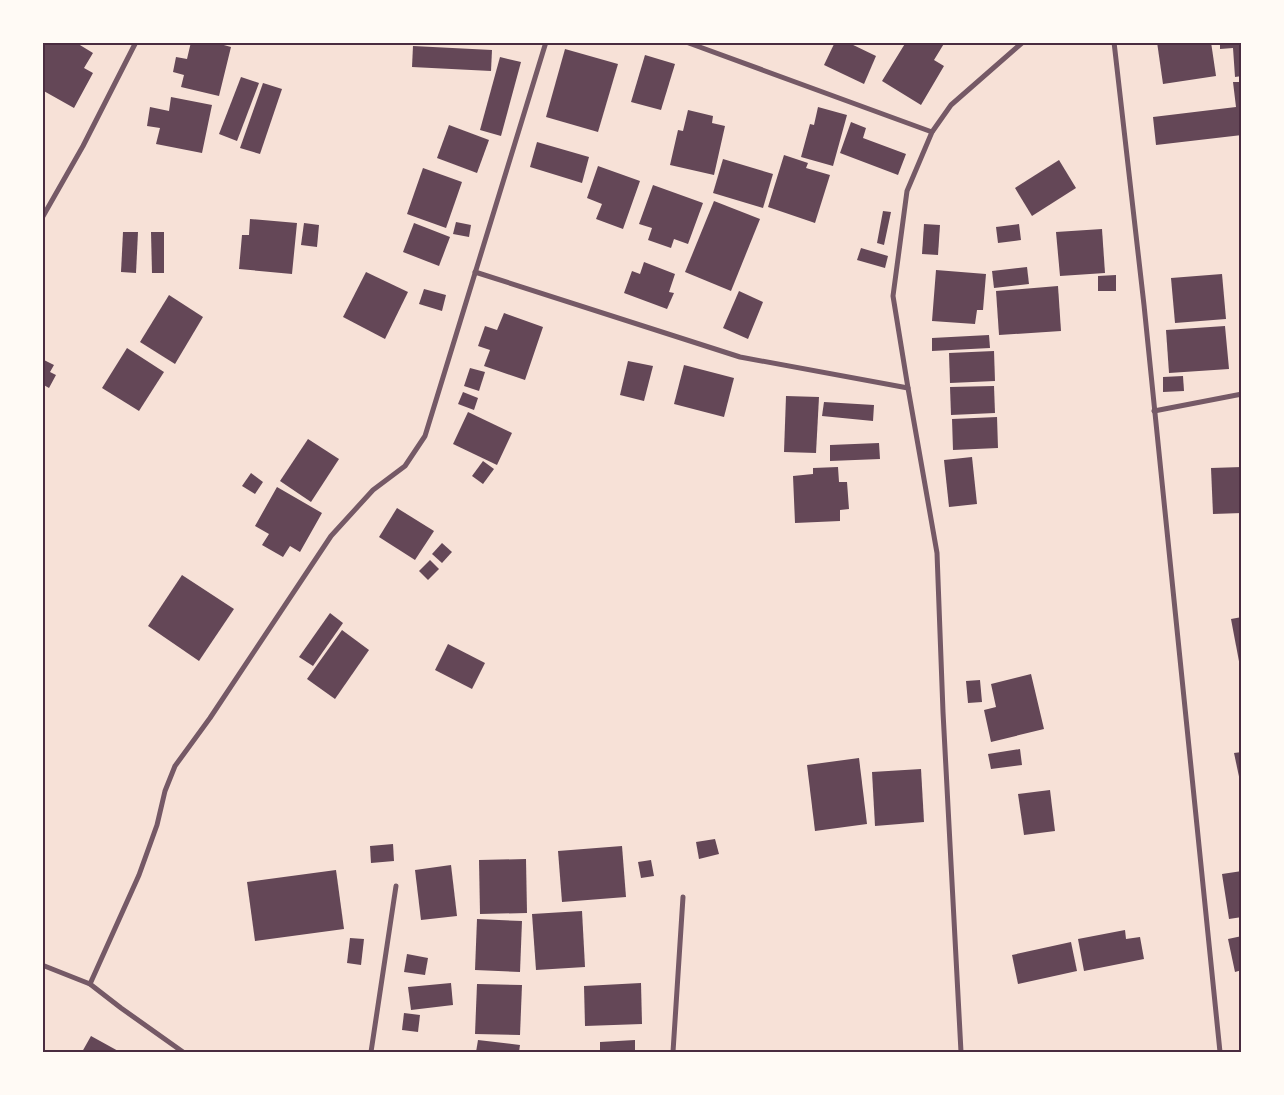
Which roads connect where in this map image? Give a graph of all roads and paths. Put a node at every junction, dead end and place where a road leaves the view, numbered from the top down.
1 (136, 42) edge
2 (546, 42) edge
3 (686, 42) edge
4 (1023, 42) edge
5 (1114, 42) edge
6 (932, 132) junction
7 (42, 218) edge
8 (475, 272) junction
9 (908, 388) junction
10 (1242, 394) edge
11 (1154, 411) junction
12 (396, 886) dead end
13 (683, 897) dead end
14 (42, 965) edge
15 (90, 984) junction
16 (183, 1052) edge
17 (371, 1052) edge
18 (673, 1052) edge
19 (961, 1052) edge
20 (1220, 1052) edge

1 - 7 street
2 - 8 street
3 - 6 street
4 - 6 street
5 - 11 street
6 - 9 street
8 - 9 street
8 - 15 street
9 - 19 street
10 - 11 street
11 - 20 street
12 - 17 street
13 - 18 street
14 - 15 street
15 - 16 street

